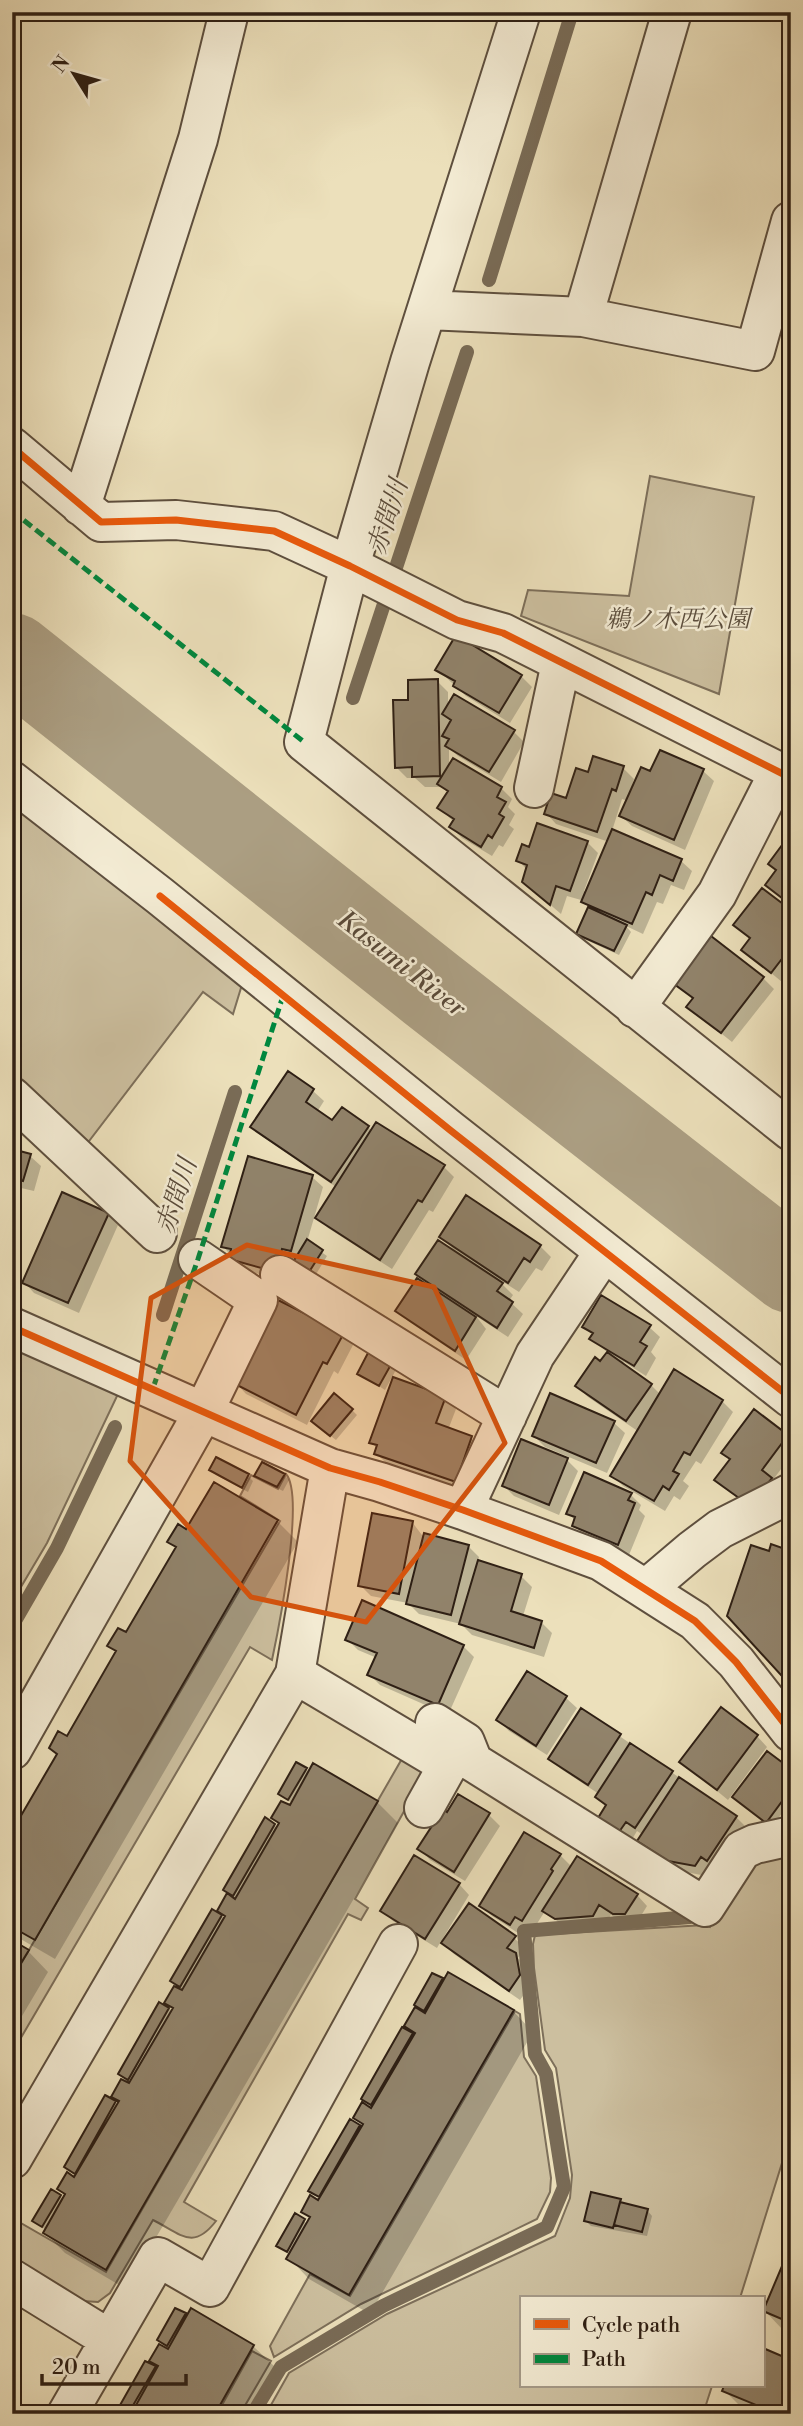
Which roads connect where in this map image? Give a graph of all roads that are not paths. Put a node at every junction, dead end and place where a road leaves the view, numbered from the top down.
1 (229, 12) edge
2 (521, 12) edge
3 (672, 12) edge
4 (791, 221) edge
5 (427, 310) junction
6 (583, 317) junction
7 (12, 447) edge
8 (81, 506) junction
9 (350, 566) junction
10 (561, 663) junction
11 (785, 775) edge
12 (12, 781) edge
13 (534, 788) dead end
14 (635, 1008) junction
15 (12, 1097) edge
16 (791, 1131) edge
17 (157, 1233) dead end
18 (604, 1252) junction
19 (198, 1259) dead end
20 (280, 1275) dead end
21 (12, 1327) edge
22 (791, 1398) edge
23 (204, 1410) junction
24 (507, 1416) junction
25 (330, 1468) junction
26 (791, 1493) edge
27 (463, 1510) junction
28 (646, 1589) junction
29 (295, 1674) junction
30 (435, 1723) dead end
31 (791, 1732) edge
32 (12, 1750) edge
33 (424, 1808) dead end
34 (791, 1836) edge
35 (398, 1944) dead end
36 (12, 2158) edge
37 (12, 2279) edge
38 (109, 2339) junction
39 (67, 2414) edge

1 - 8 street
2 - 5 street
3 - 6 street
4 - 6 street
5 - 6 street
5 - 9 street
7 - 8 street
8 - 9 street
9 - 10 street
9 - 14 street
10 - 11 street
10 - 13 street
11 - 14 street
12 - 18 street
14 - 16 street
15 - 17 street
18 - 22 street
18 - 24 street
19 - 23 street
20 - 24 street
21 - 23 street
23 - 25 street
23 - 32 street
24 - 27 street
25 - 27 street
25 - 29 street
26 - 28 street
27 - 28 street
28 - 31 street
29 - 33 street
29 - 36 street
30 - 34 street
35 - 38 street
37 - 38 street
38 - 39 street

